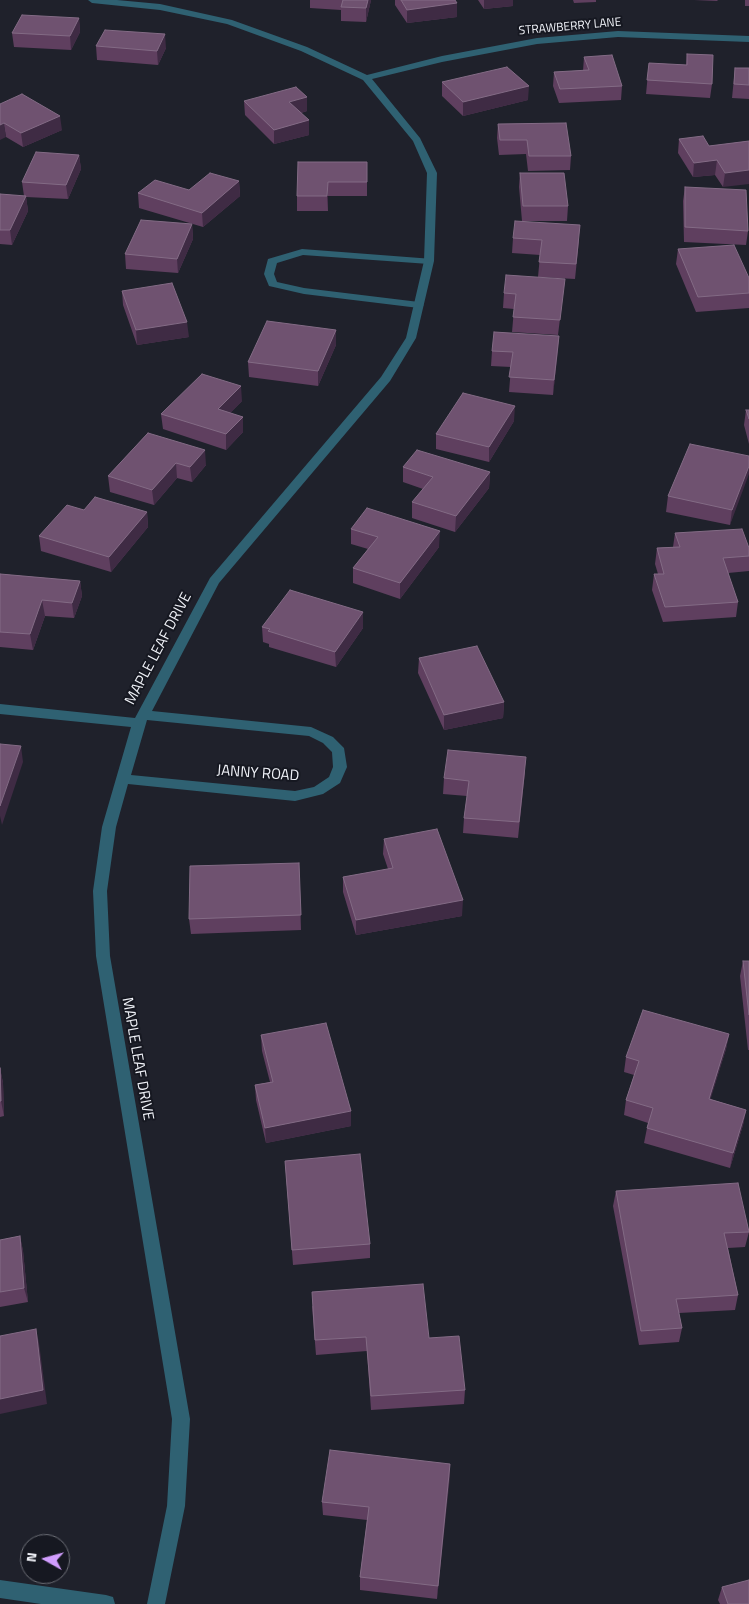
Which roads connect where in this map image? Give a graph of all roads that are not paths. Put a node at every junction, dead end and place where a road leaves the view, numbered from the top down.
1 (92, 0) edge
2 (749, 39) edge
3 (366, 78) junction
4 (429, 260) junction
5 (419, 305) junction
6 (0, 709) edge
7 (141, 719) junction
8 (122, 779) junction
9 (0, 1590) edge
10 (106, 1604) edge
11 (156, 1604) edge

1 - 3 street, MAPLE LEAF DRIVE
2 - 3 street, STRAWBERRY LANE
3 - 4 street, MAPLE LEAF DRIVE
4 - 5 street, MAPLE LEAF DRIVE
4 - 5 street
5 - 7 street, MAPLE LEAF DRIVE
6 - 7 street
7 - 8 street, MAPLE LEAF DRIVE
7 - 8 street, JANNY ROAD
8 - 11 street, MAPLE LEAF DRIVE
9 - 10 street

